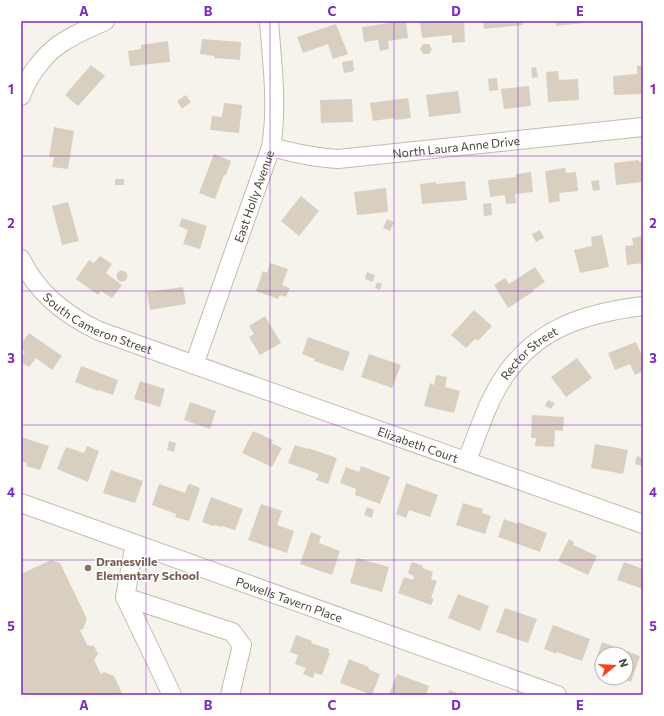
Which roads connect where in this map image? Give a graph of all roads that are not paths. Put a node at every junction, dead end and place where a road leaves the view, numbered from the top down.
1 (105, 21) edge
2 (269, 21) edge
3 (21, 96) edge
4 (643, 127) edge
5 (271, 147) junction
6 (21, 259) edge
7 (643, 306) edge
8 (194, 365) junction
9 (467, 460) junction
10 (21, 503) edge
11 (643, 524) edge
12 (134, 544) junction
13 (125, 597) junction
14 (172, 695) edge
15 (230, 695) edge
16 (557, 695) edge

1 - 3 street
2 - 5 street, East Holly Avenue
4 - 5 street, North Laura Anne Drive
5 - 8 street, East Holly Avenue
6 - 8 street, South Cameron Street
7 - 9 street, Rector Street
8 - 9 street, Elizabeth Court
9 - 11 street, Elizabeth Court
10 - 12 street, Powells Tavern Place
12 - 13 street
12 - 16 street, Powells Tavern Place
13 - 14 street
13 - 15 street

